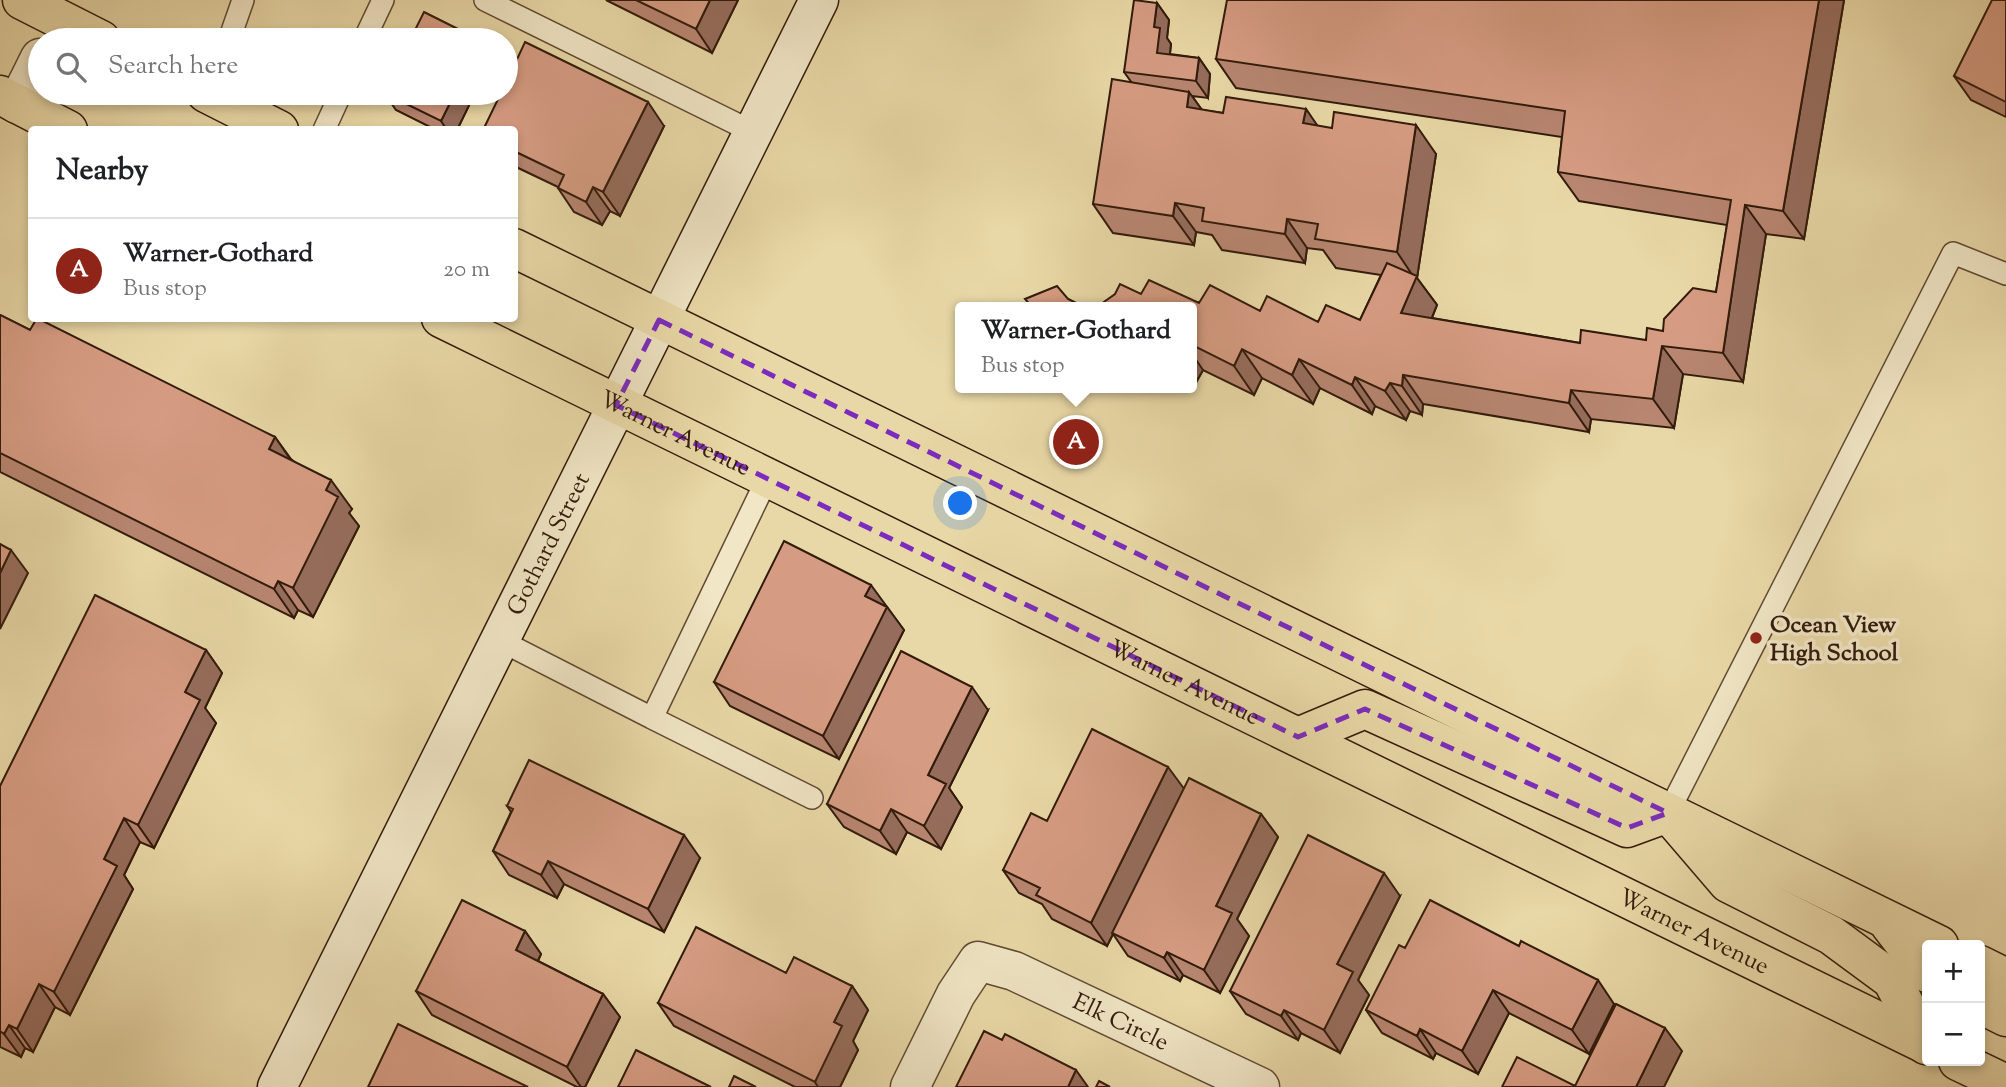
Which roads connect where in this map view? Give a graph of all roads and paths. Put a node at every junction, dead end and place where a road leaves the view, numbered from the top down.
1 (23, 0) edge
2 (243, 0) edge
3 (383, 0) edge
4 (485, 0) edge
5 (819, 0) edge
6 (60, 20) edge
7 (76, 28) edge
8 (233, 28) edge
9 (370, 28) edge
10 (28, 74) edge
11 (9, 99) edge
12 (231, 105) edge
13 (335, 105) edge
14 (60, 126) edge
15 (271, 126) edge
16 (326, 126) edge
17 (753, 132) junction
18 (518, 250) edge
19 (2006, 274) edge
20 (659, 320) junction
21 (449, 322) edge
22 (616, 405) junction
23 (767, 479) junction
24 (499, 640) junction
25 (652, 718) junction
26 (1298, 737) junction
27 (812, 798) dead end
28 (1668, 813) junction
29 (1884, 919) junction
30 (1928, 940) edge
31 (1922, 967) edge
32 (1985, 968) edge
33 (2006, 978) edge
34 (1985, 1006) edge
35 (2006, 1017) edge
36 (1922, 1027) edge
37 (1922, 1043) edge
38 (1969, 1066) edge
39 (2006, 1084) edge
40 (277, 1087) edge
41 (910, 1087) edge
42 (1260, 1087) edge

1 - 6 main road
2 - 8 lane
3 - 9 lane
4 - 17 lane
5 - 17 street, Gothard Street
6 - 7 main road
10 - 11 street
11 - 14 main road
12 - 15 main road
13 - 16 lane
17 - 20 street, Gothard Street
18 - 20 main road
19 - 28 lane
20 - 22 street, Gothard Street
20 - 28 main road
21 - 22 main road, Warner Avenue
22 - 23 main road, Warner Avenue
22 - 24 street, Gothard Street
23 - 25 lane
23 - 26 main road, Warner Avenue
24 - 25 lane
24 - 40 street, Gothard Street
25 - 27 lane
26 - 28 main road
26 - 37 main road, Warner Avenue
28 - 29 main road
28 - 36 main road
29 - 30 main road
29 - 31 main road
32 - 33 main road
34 - 35 main road
38 - 39 main road, Warner Avenue
41 - 42 street, Elk Circle

